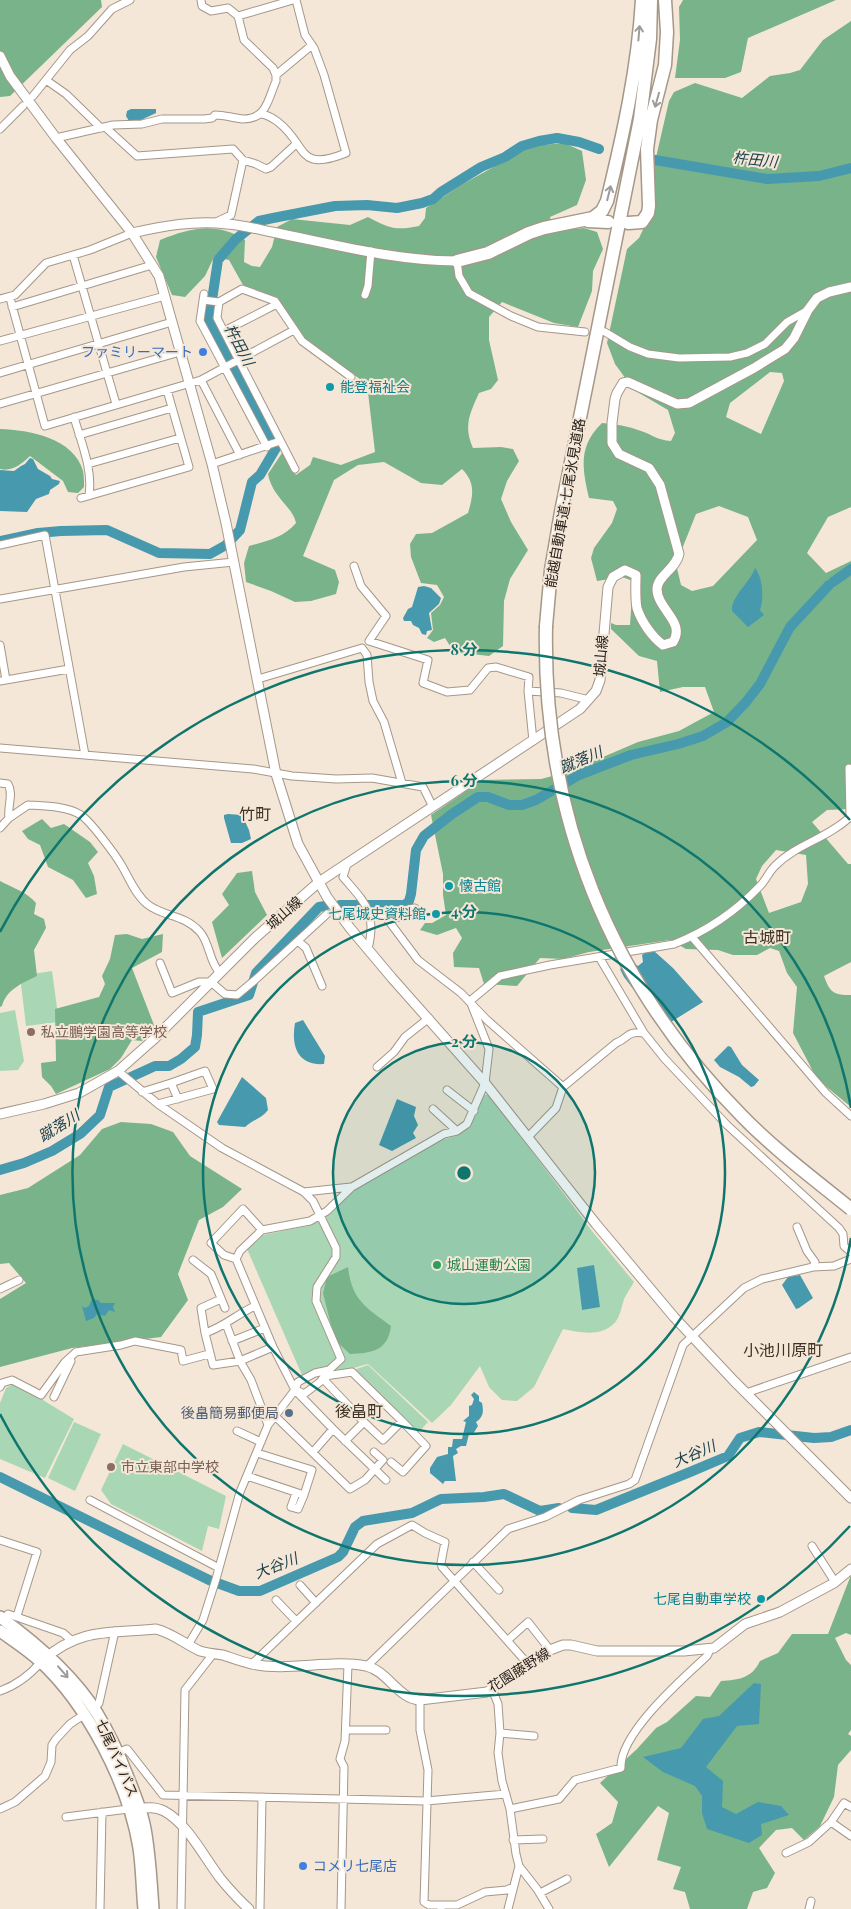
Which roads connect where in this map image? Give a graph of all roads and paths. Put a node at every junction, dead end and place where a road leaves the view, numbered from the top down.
1 (201, 0) edge
2 (295, 0) edge
3 (642, 0) edge
4 (651, 0) edge
5 (665, 0) edge
6 (127, 1) edge
7 (238, 16) junction
8 (312, 45) junction
9 (0, 56) edge
10 (276, 75) junction
11 (46, 80) junction
12 (33, 96) dead end
13 (23, 106) dead end
14 (261, 114) junction
15 (0, 128) edge
16 (103, 128) junction
17 (56, 138) junction
18 (296, 144) junction
19 (243, 160) junction
20 (576, 222) junction
21 (608, 222) dead end
22 (214, 223) junction
23 (628, 223) dead end
24 (132, 233) junction
25 (371, 251) junction
26 (73, 255) junction
27 (458, 261) junction
28 (152, 265) junction
29 (83, 286) junction
30 (851, 287) edge
31 (365, 295) dead end
32 (165, 296) junction
33 (10, 298) junction
34 (0, 299) edge
35 (218, 302) junction
36 (277, 304) junction
37 (12, 307) junction
38 (808, 310) junction
39 (91, 316) junction
40 (172, 322) junction
41 (294, 330) junction
42 (224, 331) junction
43 (585, 332) dead end
44 (605, 332) dead end
45 (20, 336) junction
46 (0, 341) edge
47 (100, 344) junction
48 (180, 352) junction
49 (238, 360) junction
50 (28, 365) junction
51 (226, 367) junction
52 (0, 373) edge
53 (108, 373) junction
54 (350, 377) dead end
55 (201, 380) junction
56 (189, 384) junction
57 (167, 390) junction
58 (36, 394) junction
59 (0, 404) edge
60 (116, 404) junction
61 (172, 408) junction
62 (74, 417) junction
63 (79, 435) junction
64 (180, 438) junction
65 (280, 441) junction
66 (267, 447) junction
67 (240, 455) junction
68 (88, 464) junction
69 (212, 464) junction
70 (295, 470) dead end
71 (89, 495) junction
72 (81, 498) dead end
73 (0, 545) edge
74 (234, 562) junction
75 (354, 566) dead end
76 (56, 588) junction
77 (0, 599) edge
78 (369, 641) junction
79 (0, 645) edge
80 (362, 648) junction
81 (70, 669) junction
82 (258, 679) junction
83 (3, 680) edge
84 (528, 692) junction
85 (589, 700) junction
86 (532, 741) junction
87 (0, 748) edge
88 (85, 755) junction
89 (849, 768) dead end
90 (276, 774) junction
91 (0, 783) edge
92 (402, 783) junction
93 (433, 807) junction
94 (9, 818) junction
95 (0, 828) edge
96 (347, 864) junction
97 (319, 882) junction
98 (416, 908) dead end
99 (370, 913) junction
100 (327, 914) dead end
101 (388, 914) junction
102 (692, 937) junction
103 (298, 941) junction
104 (368, 949) junction
105 (599, 957) junction
106 (160, 963) dead end
107 (220, 973) junction
108 (211, 982) junction
109 (322, 986) dead end
110 (470, 1001) junction
111 (429, 1018) junction
112 (644, 1033) junction
113 (377, 1067) dead end
114 (124, 1076) junction
115 (171, 1083) junction
116 (486, 1083) junction
117 (563, 1087) junction
118 (447, 1090) dead end
119 (142, 1092) junction
120 (178, 1099) junction
121 (158, 1104) junction
122 (433, 1109) dead end
123 (474, 1112) junction
124 (0, 1114) edge
125 (851, 1116) edge
126 (457, 1131) junction
127 (528, 1137) junction
128 (352, 1187) junction
129 (304, 1192) junction
130 (851, 1209) edge
131 (320, 1215) junction
132 (797, 1227) dead end
133 (262, 1230) junction
134 (851, 1252) edge
135 (236, 1259) junction
136 (851, 1259) edge
137 (193, 1260) dead end
138 (813, 1267) junction
139 (19, 1280) dead end
140 (0, 1289) edge
141 (221, 1299) junction
142 (255, 1306) junction
143 (225, 1308) dead end
144 (226, 1324) junction
145 (265, 1328) junction
146 (205, 1333) junction
147 (692, 1337) junction
148 (232, 1342) junction
149 (273, 1347) junction
150 (76, 1352) junction
151 (209, 1354) junction
152 (851, 1358) edge
153 (240, 1362) junction
154 (327, 1373) junction
155 (0, 1387) edge
156 (295, 1390) junction
157 (746, 1392) junction
158 (54, 1397) dead end
159 (274, 1415) junction
160 (402, 1421) junction
161 (364, 1422) junction
162 (268, 1425) junction
163 (237, 1430) dead end
164 (333, 1430) junction
165 (346, 1441) junction
166 (261, 1442) junction
167 (312, 1452) junction
168 (374, 1452) dead end
169 (257, 1453) junction
170 (391, 1462) dead end
171 (375, 1469) junction
172 (247, 1476) junction
173 (386, 1480) dead end
174 (296, 1492) junction
175 (304, 1495) junction
176 (851, 1498) edge
177 (90, 1500) dead end
178 (0, 1540) edge
179 (812, 1546) dead end
180 (474, 1562) junction
181 (219, 1568) junction
182 (851, 1570) edge
183 (454, 1582) junction
184 (835, 1582) junction
185 (300, 1585) dead end
186 (499, 1590) dead end
187 (276, 1600) dead end
188 (316, 1603) junction
189 (16, 1616) junction
190 (296, 1622) junction
191 (1, 1623) edge
192 (115, 1631) junction
193 (71, 1640) junction
194 (508, 1640) junction
195 (188, 1645) junction
196 (550, 1650) junction
197 (710, 1650) junction
198 (213, 1654) junction
199 (44, 1659) junction
200 (252, 1664) junction
201 (528, 1664) junction
202 (348, 1665) junction
203 (367, 1666) junction
204 (492, 1689) junction
205 (0, 1691) edge
206 (420, 1700) junction
207 (90, 1712) junction
208 (346, 1730) junction
209 (386, 1730) dead end
210 (500, 1733) junction
211 (534, 1736) dead end
212 (117, 1753) junction
213 (506, 1794) junction
214 (182, 1795) junction
215 (262, 1797) junction
216 (344, 1800) junction
217 (426, 1801) junction
218 (851, 1808) edge
219 (0, 1809) edge
220 (134, 1809) junction
221 (510, 1809) junction
222 (102, 1812) junction
223 (66, 1817) dead end
224 (831, 1822) junction
225 (182, 1825) junction
226 (851, 1836) edge
227 (543, 1839) dead end
228 (513, 1840) junction
229 (786, 1852) dead end
230 (519, 1866) junction
231 (567, 1879) dead end
232 (513, 1887) junction
233 (540, 1893) junction
234 (811, 1901) dead end
235 (441, 1907) edge
236 (100, 1909) edge
237 (144, 1909) edge
238 (152, 1909) edge
239 (181, 1909) edge
240 (249, 1909) edge
241 (260, 1909) edge
242 (341, 1909) edge
243 (508, 1909) edge
244 (549, 1909) edge
245 (809, 1909) edge

1 - 7 street
2 - 7 street
2 - 8 street
20 -> 3 highway
4 - 130 highway, 能越自動車道;七尾氷見道路, bridge
5 -> 23 highway
6 - 11 street
7 - 10 street
8 - 10 street
8 - 18 street
9 - 17 main road
10 - 14 street
11 - 12 street
11 - 16 street
13 - 15 street
14 - 16 street
14 - 18 street
16 - 17 street
16 - 19 street
17 - 24 main road
18 - 19 street
19 - 22 street
20 - 21 highway
20 - 27 highway
22 - 24 main road
22 - 25 main road
24 - 26 street
24 - 28 main road
25 - 27 main road
25 - 31 street
26 - 29 street
26 - 33 street
27 - 43 street
28 - 29 street
28 - 32 main road
29 - 37 street
29 - 39 street
30 - 38 main road, 城山線
32 - 39 street
32 - 40 main road
33 - 34 street
33 - 37 street
35 - 36 street
35 - 42 street
35 - 51 street
36 - 41 street
36 - 42 street
37 - 45 street
38 - 44 street
38 - 85 main road, 城山線
39 - 45 street
39 - 47 street
40 - 47 street
40 - 48 main road
41 - 49 street
41 - 54 street
42 - 49 street
45 - 46 street
45 - 50 street
47 - 50 street
47 - 53 street
48 - 53 street
48 - 56 main road
49 - 51 street
49 - 65 street
50 - 52 street
50 - 58 street
51 - 55 street
51 - 66 street
53 - 58 street
53 - 60 street
55 - 56 street
55 - 67 street
56 - 57 street
56 - 69 main road
57 - 60 street
57 - 61 street
58 - 59 street
58 - 62 street
60 - 62 street
61 - 63 street
61 - 64 street
62 - 63 street
63 - 68 street
64 - 68 street
64 - 71 street
65 - 66 street
65 - 70 street
66 - 67 street
67 - 69 street
68 - 71 street
69 - 74 main road
71 - 72 street
73 - 76 street
74 - 76 street
74 - 82 main road
75 - 78 street
76 - 77 street
76 - 81 street
78 - 80 street
78 - 84 street
79 - 83 street
80 - 82 street
80 - 92 street
81 - 83 street
81 - 88 street
82 - 90 main road
84 - 85 street
84 - 86 street
85 - 86 main road, 城山線
86 - 93 main road, 城山線
87 - 88 street
88 - 90 street
89 - 102 street
90 - 92 street
90 - 97 main road
91 - 94 street
92 - 93 street
93 - 96 main road, 城山線
94 - 95 street
94 - 107 street
96 - 97 main road, 城山線
96 - 99 street
97 - 104 main road
97 - 107 main road, 城山線
98 - 101 street
99 - 101 street
99 - 104 street
100 - 103 street
101 - 110 street
102 - 105 street
102 - 125 street
103 - 108 street
103 - 109 street
104 - 111 main road
105 - 110 street
105 - 112 street
106 - 108 street
107 - 108 main road, 城山線
108 - 114 main road, 城山線
110 - 116 street
110 - 117 street
111 - 113 street
111 - 116 main road
112 - 117 street
112 - 134 street
114 - 119 street
114 - 124 main road, 城山線
115 - 119 street
115 - 120 street
115 - 120 street
116 - 123 street
116 - 127 main road
117 - 127 street
118 - 123 street
119 - 121 street
120 - 121 street
121 - 129 street
122 - 126 street
123 - 126 street
126 - 128 street
127 - 147 main road
128 - 129 street
128 - 131 street
129 - 131 street
131 - 133 street
131 - 154 street
132 - 138 street
133 - 135 street
133 - 135 street
135 - 142 street
136 - 138 street
137 - 141 street
138 - 147 street
139 - 140 street
141 - 143 street
141 - 146 street
142 - 144 street
142 - 145 street
144 - 146 street
144 - 148 street
145 - 148 street
145 - 149 street
146 - 151 street
147 - 157 main road
147 - 180 street
148 - 153 street
149 - 153 street
149 - 156 street
150 - 151 street
150 - 155 street
150 - 158 street
151 - 153 street
152 - 157 street
153 - 162 street
154 - 156 street
154 - 156 street
154 - 160 street
154 - 161 street
156 - 159 street
156 - 164 street
157 - 176 main road
159 - 162 street
159 - 167 street
160 - 161 street
160 - 170 street
161 - 165 street
162 - 166 street
163 - 166 street
164 - 165 street
164 - 167 street
165 - 171 street
166 - 169 street
167 - 171 street
168 - 171 street
169 - 172 street
169 - 175 street
171 - 173 street
172 - 174 street
172 - 181 street
174 - 175 street
174 - 175 street
177 - 181 street
178 - 189 street
179 - 184 street
180 - 183 street
180 - 186 street
181 - 195 street
182 - 184 main road
183 - 188 street
183 - 194 street
183 - 203 street
184 - 197 main road
185 - 188 street
187 - 190 street
188 - 190 street
189 - 191 street
189 - 193 street
190 - 200 street
191 - 199 highway, 七尾バイパス
192 - 193 main road
192 - 195 main road
192 - 207 street
193 - 199 main road
194 - 196 street
194 - 201 street
195 - 198 main road
196 - 197 main road, 花園藤野線
196 - 201 main road, 花園藤野線
197 - 221 street
198 - 200 main road
198 - 214 street
199 - 205 street
199 - 207 highway, 七尾バイパス
200 - 202 main road
201 - 204 main road, 花園藤野線
202 - 203 main road
202 - 208 street
203 - 206 main road
204 - 206 main road, 花園藤野線
204 - 210 street
206 - 217 street
207 - 212 highway, 七尾バイパス
207 - 219 street
207 - 220 highway, 七尾バイパス
208 - 209 street
208 - 216 street
210 - 211 street
210 - 213 street
212 - 214 street
212 - 220 highway, 七尾バイパス
213 - 217 street
213 - 221 street
214 - 215 street
214 - 225 street
215 - 216 street
215 - 241 street
216 - 217 street
216 - 242 street
217 - 235 street
218 - 224 street
220 - 222 street
220 - 225 main road
220 - 237 highway, 七尾バイパス
220 - 238 highway, 七尾バイパス
221 - 228 street
222 - 223 street
222 - 236 street
224 - 226 street
224 - 229 street
225 - 239 street
225 - 240 main road
227 - 228 street
228 - 230 street
230 - 232 street
230 - 233 street
231 - 233 street
232 - 235 street
232 - 243 street
233 - 244 street
234 - 245 street

